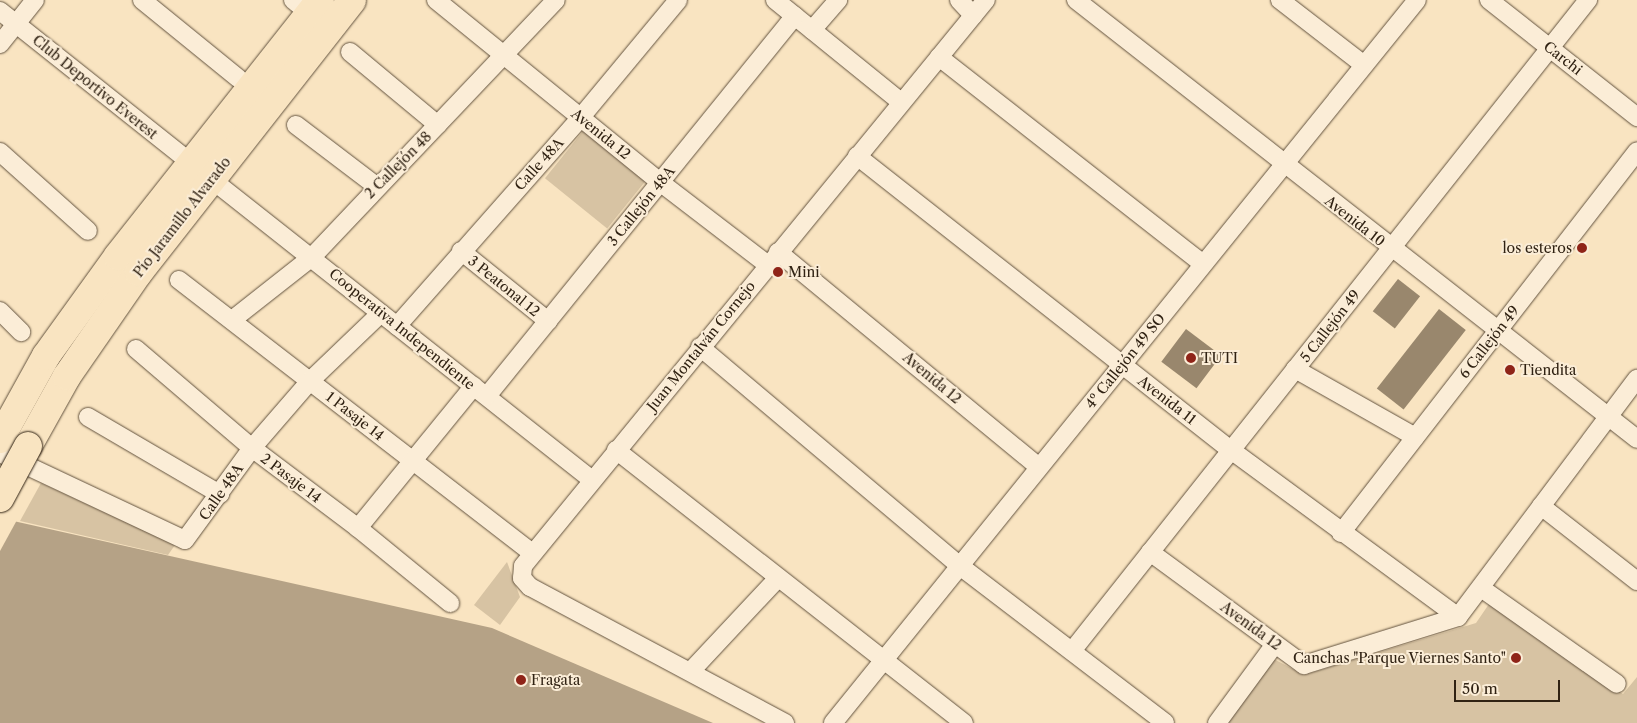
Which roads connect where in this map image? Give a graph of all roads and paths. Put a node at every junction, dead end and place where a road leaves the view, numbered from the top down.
1 (35, 0) edge
2 (142, 0) edge
3 (352, 0) edge
4 (436, 0) edge
5 (556, 0) edge
6 (678, 0) edge
7 (775, 0) edge
8 (838, 0) edge
9 (959, 0) edge
10 (986, 0) edge
11 (1076, 0) edge
12 (1280, 0) edge
13 (1417, 0) edge
14 (1488, 0) edge
15 (1588, 0) edge
16 (308, 4) edge
17 (0, 11) edge
18 (973, 15) junction
19 (795, 16) junction
20 (17, 24) junction
21 (812, 30) junction
22 (0, 44) edge
23 (1550, 48) junction
24 (350, 52) dead end
25 (506, 55) junction
26 (939, 57) junction
27 (1364, 66) junction
28 (238, 78) dead end
29 (902, 102) junction
30 (581, 117) junction
31 (1637, 117) edge
32 (296, 124) dead end
33 (438, 125) junction
34 (1637, 151) edge
35 (0, 152) edge
36 (857, 156) junction
37 (190, 162) junction
38 (1284, 165) junction
39 (211, 179) junction
40 (660, 182) junction
41 (376, 186) junction
42 (88, 231) dead end
43 (1390, 249) junction
44 (461, 251) junction
45 (312, 257) junction
46 (773, 258) junction
47 (1204, 264) junction
48 (179, 280) dead end
49 (0, 310) edge
50 (381, 313) junction
51 (232, 320) junction
52 (548, 321) junction
53 (397, 326) junction
54 (20, 332) dead end
55 (1497, 332) junction
56 (700, 348) junction
57 (136, 349) dead end
58 (1122, 365) junction
59 (1295, 369) junction
60 (1637, 379) edge
61 (310, 381) junction
62 (481, 391) junction
63 (88, 417) dead end
64 (1609, 417) junction
65 (1415, 437) junction
66 (0, 439) edge
67 (1637, 439) edge
68 (252, 448) junction
69 (616, 450) junction
70 (1231, 450) junction
71 (0, 453) edge
72 (414, 462) junction
73 (1039, 467) junction
74 (592, 479) junction
75 (220, 494) junction
76 (0, 498) edge
77 (1541, 506) junction
78 (358, 528) junction
79 (1341, 533) junction
80 (531, 552) junction
81 (1150, 552) junction
82 (960, 566) junction
83 (778, 578) junction
84 (1637, 580) edge
85 (1481, 588) junction
86 (450, 603) dead end
87 (1458, 617) junction
88 (1275, 644) junction
89 (1072, 651) junction
90 (882, 661) junction
91 (691, 671) junction
92 (1617, 684) dead end
93 (1153, 720) edge
94 (785, 723) edge
95 (832, 723) edge
96 (964, 723) edge
97 (1216, 723) edge

1 - 20 street
2 - 28 street
3 - 39 highway, Pío Jaramillo Alvarado
4 - 25 street, Avenida 12
5 - 25 street, 2 Callejón 48
6 - 30 street, Calle 48A
7 - 19 street
8 - 21 street
9 - 18 street
10 - 18 street, Juan Montalván Cornejo
11 - 38 street, Avenida 10
12 - 27 street
13 - 27 street, 4º Callejón 49 SO
14 - 23 street, Carchi
15 - 23 street, 5 Callejón 49
16 - 37 highway, Pío Jaramillo Alvarado
17 - 20 street, Club Deportivo Everest
18 - 26 street, Juan Montalván Cornejo
19 - 21 street
19 - 40 street, 3 Callejón 48A
20 - 22 street
20 - 37 street, Club Deportivo Everest
21 - 29 street
23 - 31 street, Carchi
23 - 43 street, 5 Callejón 49
24 - 33 street
25 - 30 street, Avenida 12
25 - 33 street, 2 Callejón 48
26 - 29 street, Juan Montalván Cornejo
26 - 47 street
27 - 38 street, 4º Callejón 49 SO
29 - 36 street, Juan Montalván Cornejo
30 - 40 street, Avenida 12
30 - 44 street, Calle 48A
32 - 41 street
33 - 41 street, 2 Callejón 48
34 - 55 street, 6 Callejón 49
35 - 42 street
36 - 46 street, Juan Montalván Cornejo
36 - 58 street, Avenida 11
37 - 66 highway, Pío Jaramillo Alvarado
38 - 43 street, Avenida 10
38 - 47 street, 4º Callejón 49 SO
39 - 45 street, Cooperativa Independiente
39 - 76 highway, Pío Jaramillo Alvarado, bridge
40 - 46 street, Avenida 12
40 - 52 street, 3 Callejón 48A
41 - 45 street, 2 Callejón 48
43 - 55 street, Avenida 10
43 - 59 street, 5 Callejón 49
44 - 52 street, 3 Peatonal 12
44 - 53 street, Calle 48A
45 - 50 street, Cooperativa Independiente
45 - 51 street, 2 Callejón 48
46 - 56 street, Juan Montalván Cornejo
46 - 73 street, Avenida 12
47 - 58 street, 4º Callejón 49 SO
48 - 51 street, 1 Pasaje 14
49 - 54 street
50 - 53 street, Cooperativa Independiente
50 - 61 street, Calle 48A
51 - 61 street, 1 Pasaje 14
52 - 62 street, 3 Callejón 48A
53 - 62 street, Cooperativa Independiente
55 - 64 street, Avenida 10
55 - 65 street, 6 Callejón 49
56 - 69 street, Juan Montalván Cornejo
56 - 82 street
57 - 68 street, 2 Pasaje 14
58 - 70 street, Avenida 11
58 - 73 street, 4º Callejón 49 SO
59 - 65 street
59 - 70 street, 5 Callejón 49
60 - 64 street
61 - 68 street, Calle 48A
61 - 72 street, 1 Pasaje 14
62 - 72 street, 3 Callejón 48A
62 - 74 street, Cooperativa Independiente
63 - 75 street
64 - 67 street, Avenida 10
64 - 77 street
65 - 79 street, 6 Callejón 49
68 - 75 street, Calle 48A
68 - 78 street, 2 Pasaje 14
69 - 74 street, Juan Montalván Cornejo
69 - 83 street
70 - 79 street, Avenida 11
70 - 81 street, 5 Callejón 49
71 - 75 street, Calle 48A
72 - 78 street, 3 Callejón 48A
72 - 80 street, 1 Pasaje 14
73 - 82 street, 4º Callejón 49 SO
74 - 80 street, Juan Montalván Cornejo
77 - 84 street
77 - 85 street
78 - 86 street, 2 Pasaje 14
79 - 87 street, Avenida 11
80 - 91 street, Juan Montalván Cornejo
81 - 88 street, Avenida 12
81 - 89 street, 5 Callejón 49
82 - 89 street
82 - 90 street, 4º Callejón 49 SO
83 - 90 street
83 - 91 street
85 - 87 street
85 - 92 street
87 - 88 street, Avenida 12
88 - 97 street
89 - 93 street
90 - 95 street, 4º Callejón 49 SO
90 - 96 street
91 - 94 street, Juan Montalván Cornejo

